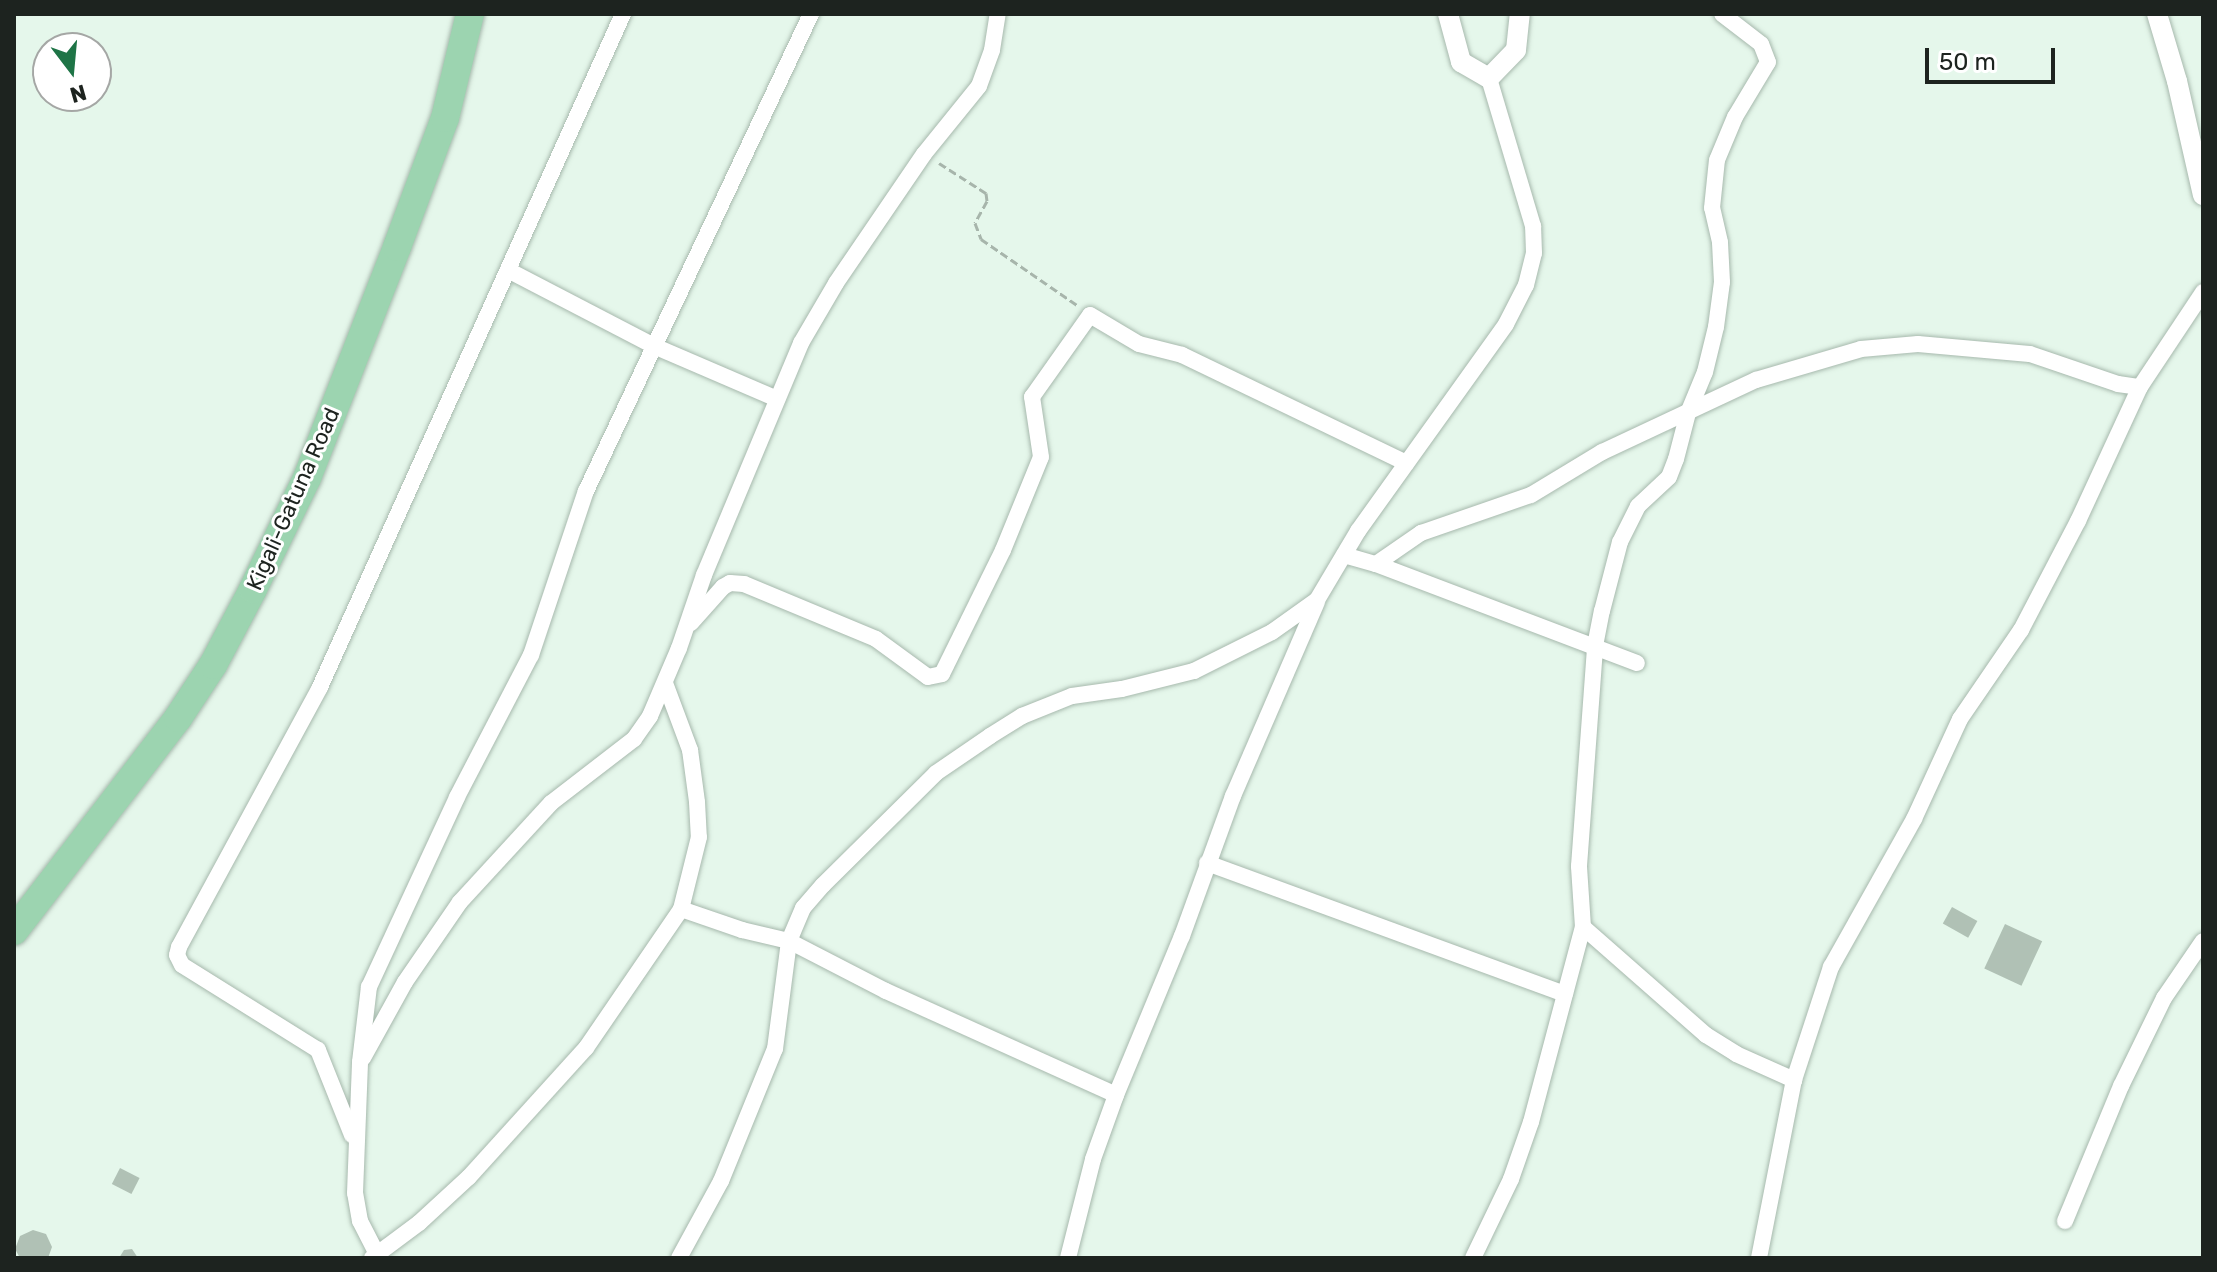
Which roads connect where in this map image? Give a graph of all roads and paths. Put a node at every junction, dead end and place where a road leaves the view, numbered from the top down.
1 (470, 14) edge
2 (623, 14) edge
3 (811, 14) edge
4 (998, 14) edge
5 (1448, 14) edge
6 (1520, 14) edge
7 (1722, 14) edge
8 (2160, 16) edge
9 (1489, 78) junction
10 (924, 154) junction
11 (2203, 195) edge
12 (508, 270) junction
13 (2203, 292) edge
14 (1090, 315) junction
15 (654, 346) junction
16 (2140, 387) junction
17 (777, 399) junction
18 (1688, 413) junction
19 (1406, 463) junction
20 (1344, 555) junction
21 (1376, 564) junction
22 (1317, 600) junction
23 (684, 630) junction
24 (1595, 646) junction
25 (1637, 663) dead end
26 (665, 683) junction
27 (1207, 863) junction
28 (681, 909) junction
29 (1583, 927) junction
30 (14, 931) edge
31 (789, 941) junction
32 (2203, 941) edge
33 (1565, 994) junction
34 (360, 1062) junction
35 (1794, 1080) junction
36 (1116, 1095) junction
37 (355, 1144) junction
38 (2065, 1221) dead end
39 (375, 1257) edge
40 (679, 1258) edge
41 (1068, 1258) edge
42 (1473, 1258) edge
43 (1759, 1258) edge

1 - 30 highway, Kigali-Gatuna Road
2 - 12 street
3 - 15 street
4 - 10 street
5 - 9 street
6 - 9 street
7 - 18 street
8 - 11 street
9 - 19 street
10 - 14 path
10 - 17 street
12 - 15 street
12 - 37 street
13 - 16 street
14 - 19 street
14 - 23 street
15 - 17 street
15 - 34 street
16 - 18 street
16 - 35 street
17 - 23 street
18 - 21 street
18 - 24 street
19 - 20 street
20 - 21 street
20 - 22 street
21 - 24 street
22 - 27 street
22 - 31 street
23 - 26 street
24 - 25 street
24 - 29 street
26 - 28 street
26 - 34 street
27 - 33 street
27 - 36 street
28 - 31 street
28 - 39 street
29 - 33 street
29 - 35 street
31 - 36 street
31 - 40 street
32 - 38 street
33 - 42 street
34 - 37 street
35 - 43 street
36 - 41 street
37 - 39 street

